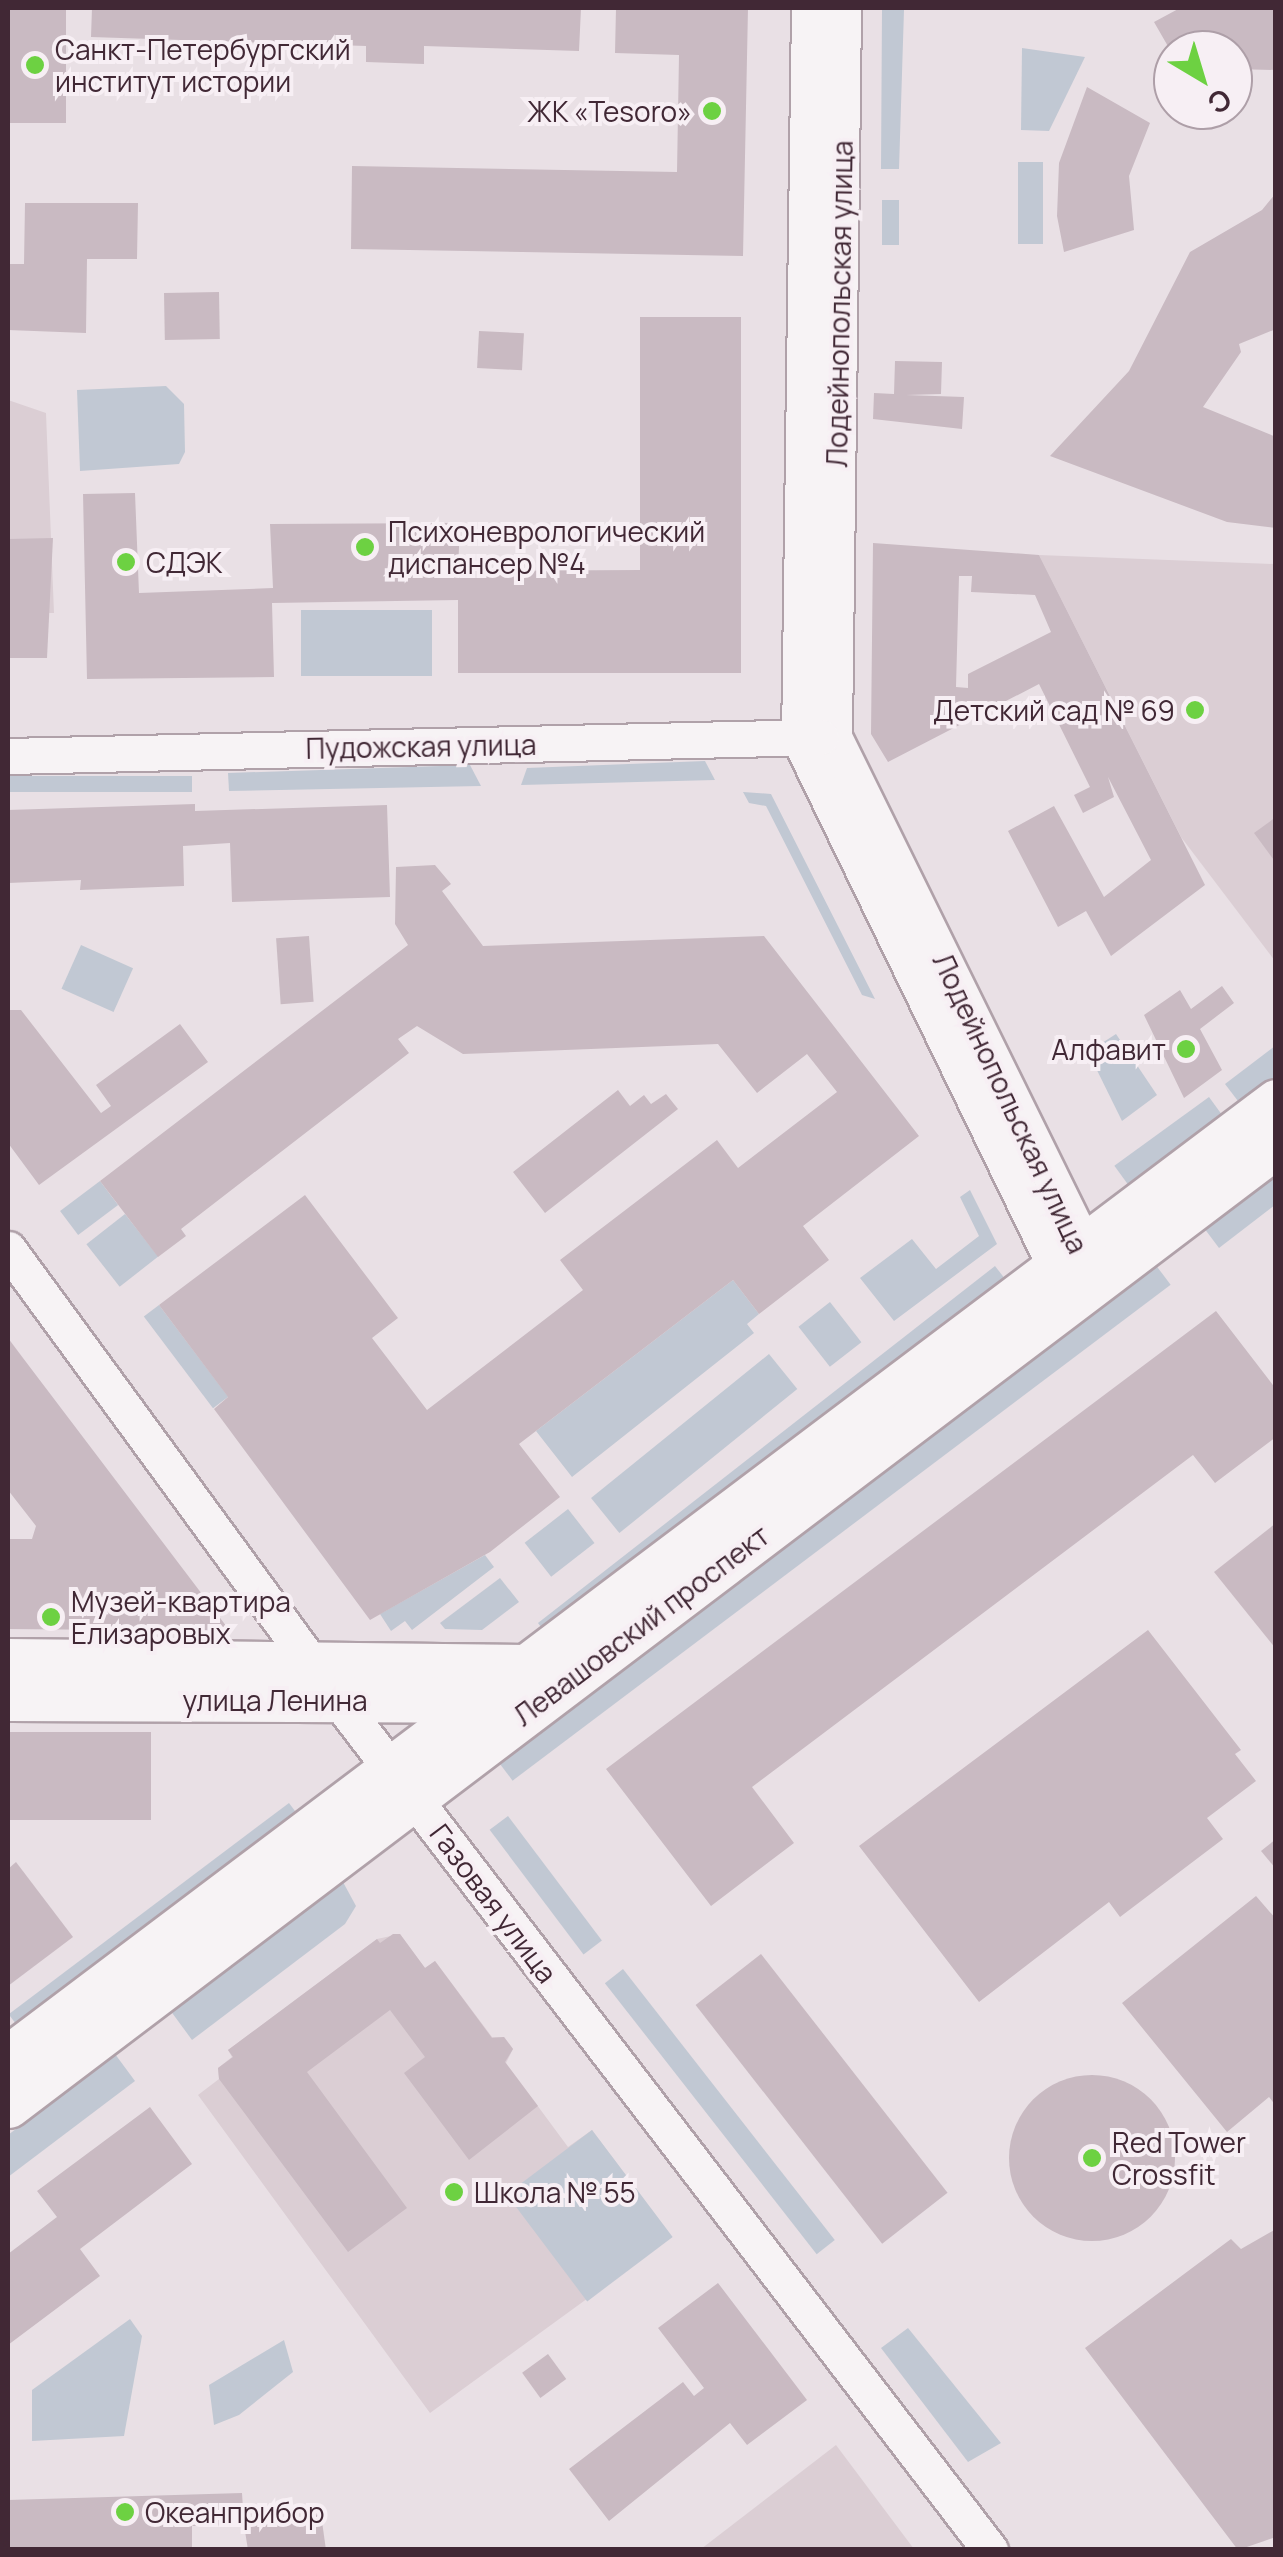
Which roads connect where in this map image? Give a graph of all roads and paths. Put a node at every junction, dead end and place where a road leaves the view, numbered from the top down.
1 (809, 8) edge
2 (843, 8) edge
3 (817, 737) junction
4 (8, 756) edge
5 (1276, 1102) edge
6 (1276, 1145) edge
7 (8, 1249) edge
8 (1077, 1267) junction
9 (8, 1662) edge
10 (313, 1666) junction
11 (534, 1684) junction
12 (8, 1698) edge
13 (482, 1700) junction
14 (340, 1701) junction
15 (402, 1783) junction
16 (8, 2058) edge
17 (8, 2105) edge
18 (990, 2550) edge

1 - 3 street, Лодейнопольская улица
2 - 3 street, Лодейнопольская улица
3 - 4 street, Пудожская улица
3 - 8 street, Лодейнопольская улица
5 - 8 street, Левашовский проспект
6 - 8 street, Левашовский проспект
7 - 10 street, Газовая улица
8 - 11 street, Левашовский проспект
9 - 10 street, улица Ленина
10 - 11 street, улица Ленина
10 - 14 street, Газовая улица
11 - 13 street, улица Ленина
11 - 15 street, Левашовский проспект
12 - 14 street, улица Ленина
13 - 14 street, улица Ленина
13 - 15 street, Левашовский проспект
14 - 15 street, Газовая улица
15 - 16 street, Левашовский проспект
15 - 17 street, Левашовский проспект
15 - 18 street, Газовая улица

